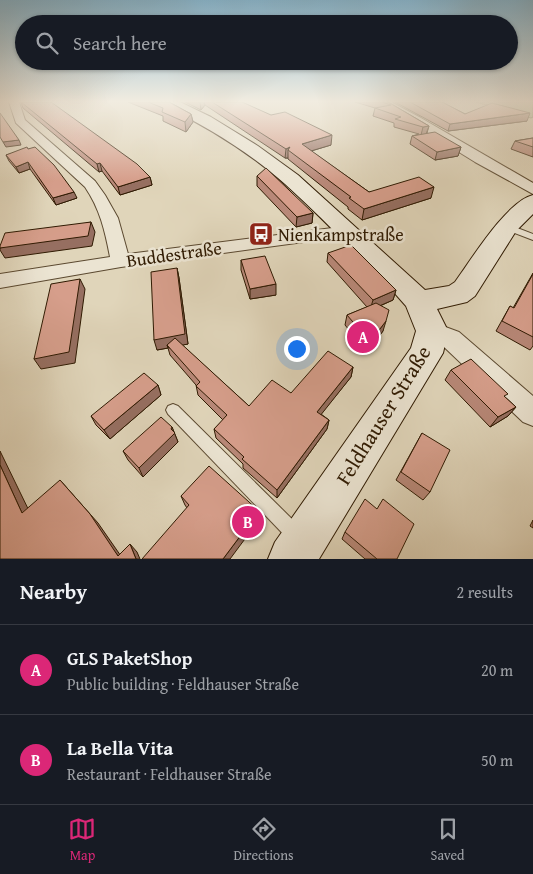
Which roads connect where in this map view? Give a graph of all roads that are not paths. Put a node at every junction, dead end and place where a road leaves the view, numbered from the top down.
1 (28, 128) edge
2 (218, 128) edge
3 (430, 128) edge
4 (533, 189) edge
5 (533, 201) edge
6 (507, 227) junction
7 (348, 231) junction
8 (533, 238) edge
9 (121, 261) junction
10 (0, 281) edge
11 (426, 316) junction
12 (173, 410) dead end
13 (533, 413) edge
14 (298, 551) edge

1 - 9 street
2 - 7 street
3 - 4 street
5 - 6 street
6 - 8 lane
6 - 11 street
7 - 9 street, Buddestraße
7 - 11 street
9 - 10 street, Buddestraße
11 - 13 street
11 - 14 street, Feldhauser Straße
12 - 14 lane

